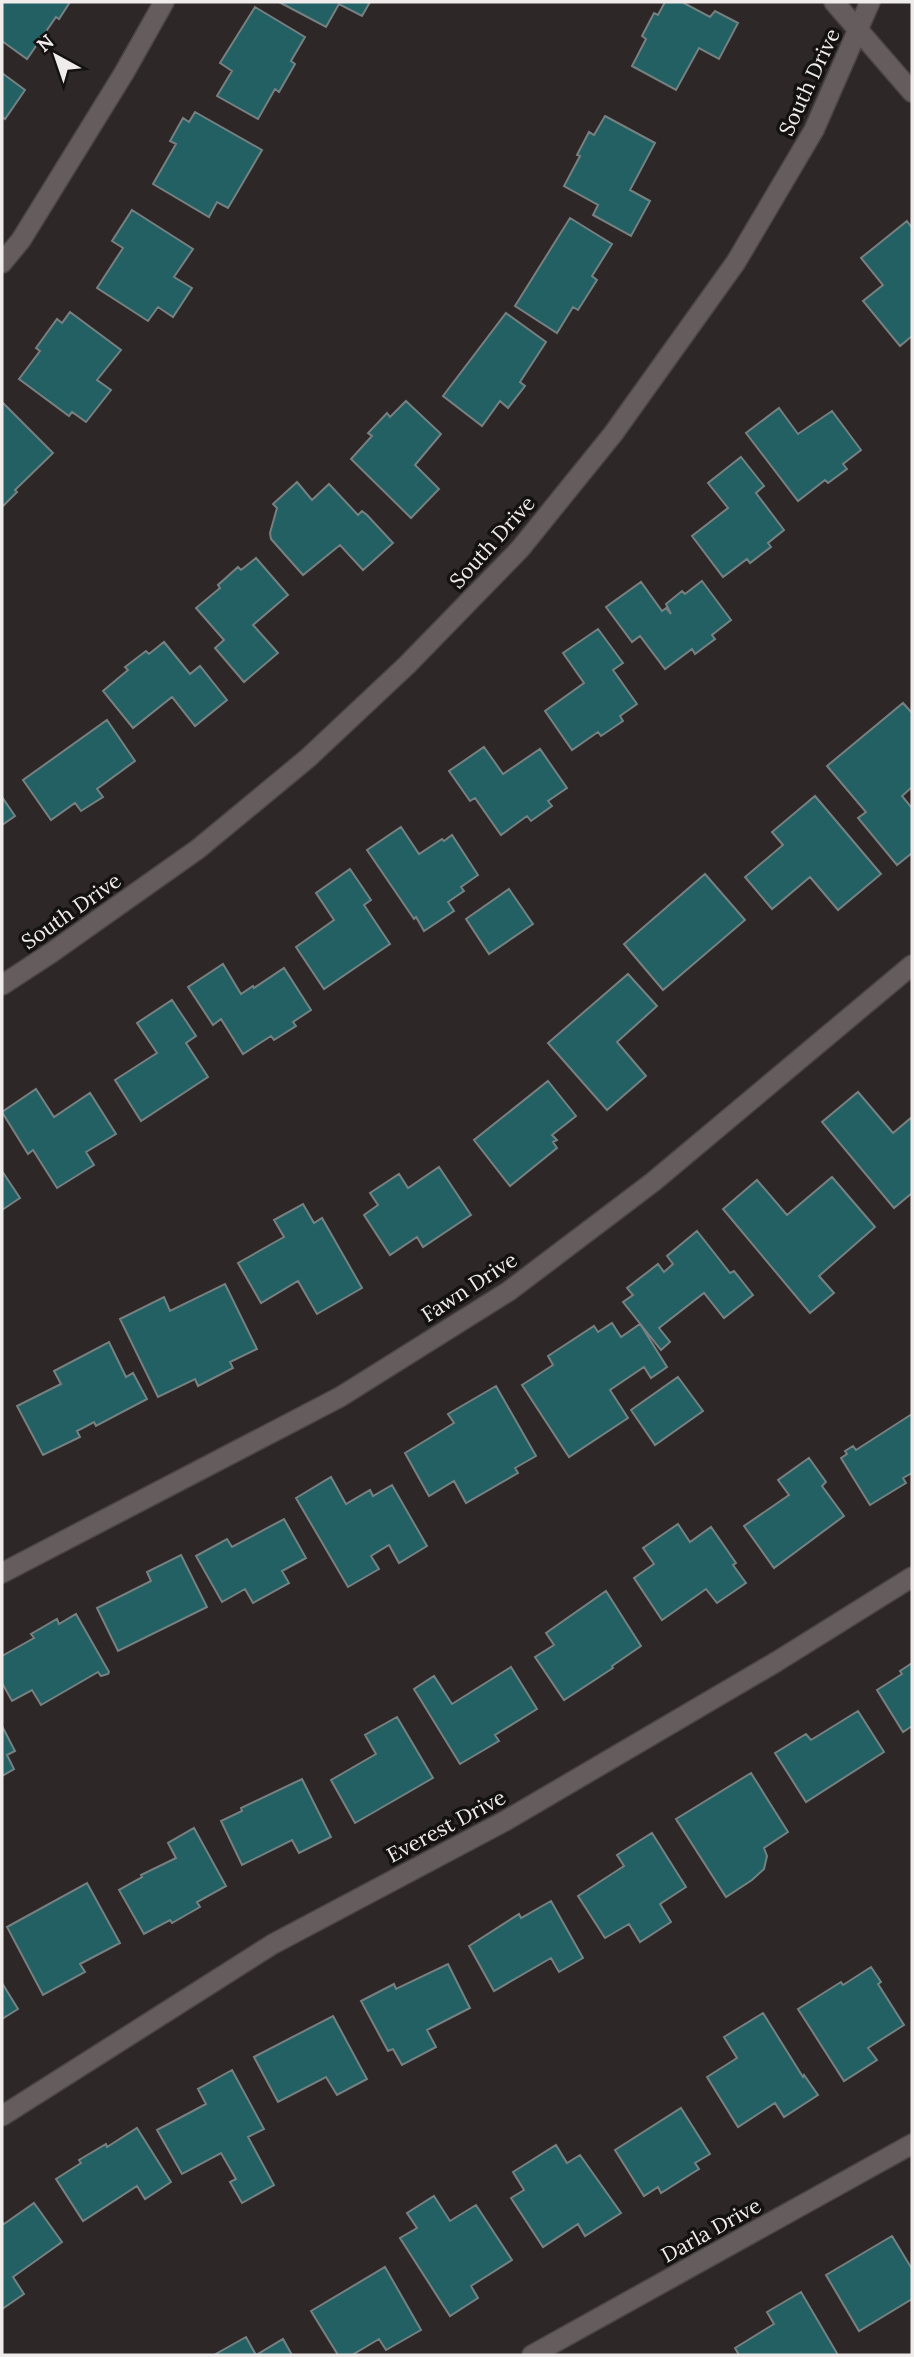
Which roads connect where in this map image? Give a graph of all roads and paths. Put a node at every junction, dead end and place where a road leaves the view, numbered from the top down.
1 (164, 2) edge
2 (834, 2) edge
3 (870, 2) edge
4 (859, 30) junction
5 (912, 92) edge
6 (2, 263) edge
7 (912, 965) edge
8 (2, 985) edge
9 (2, 1573) edge
10 (912, 1577) edge
11 (2, 2116) edge
12 (912, 2144) edge
13 (532, 2355) edge

1 - 6 street
2 - 4 street
3 - 4 street, South Drive
4 - 5 street
4 - 8 street, South Drive
7 - 9 street, Fawn Drive
10 - 11 street, Everest Drive
12 - 13 street, Darla Drive

